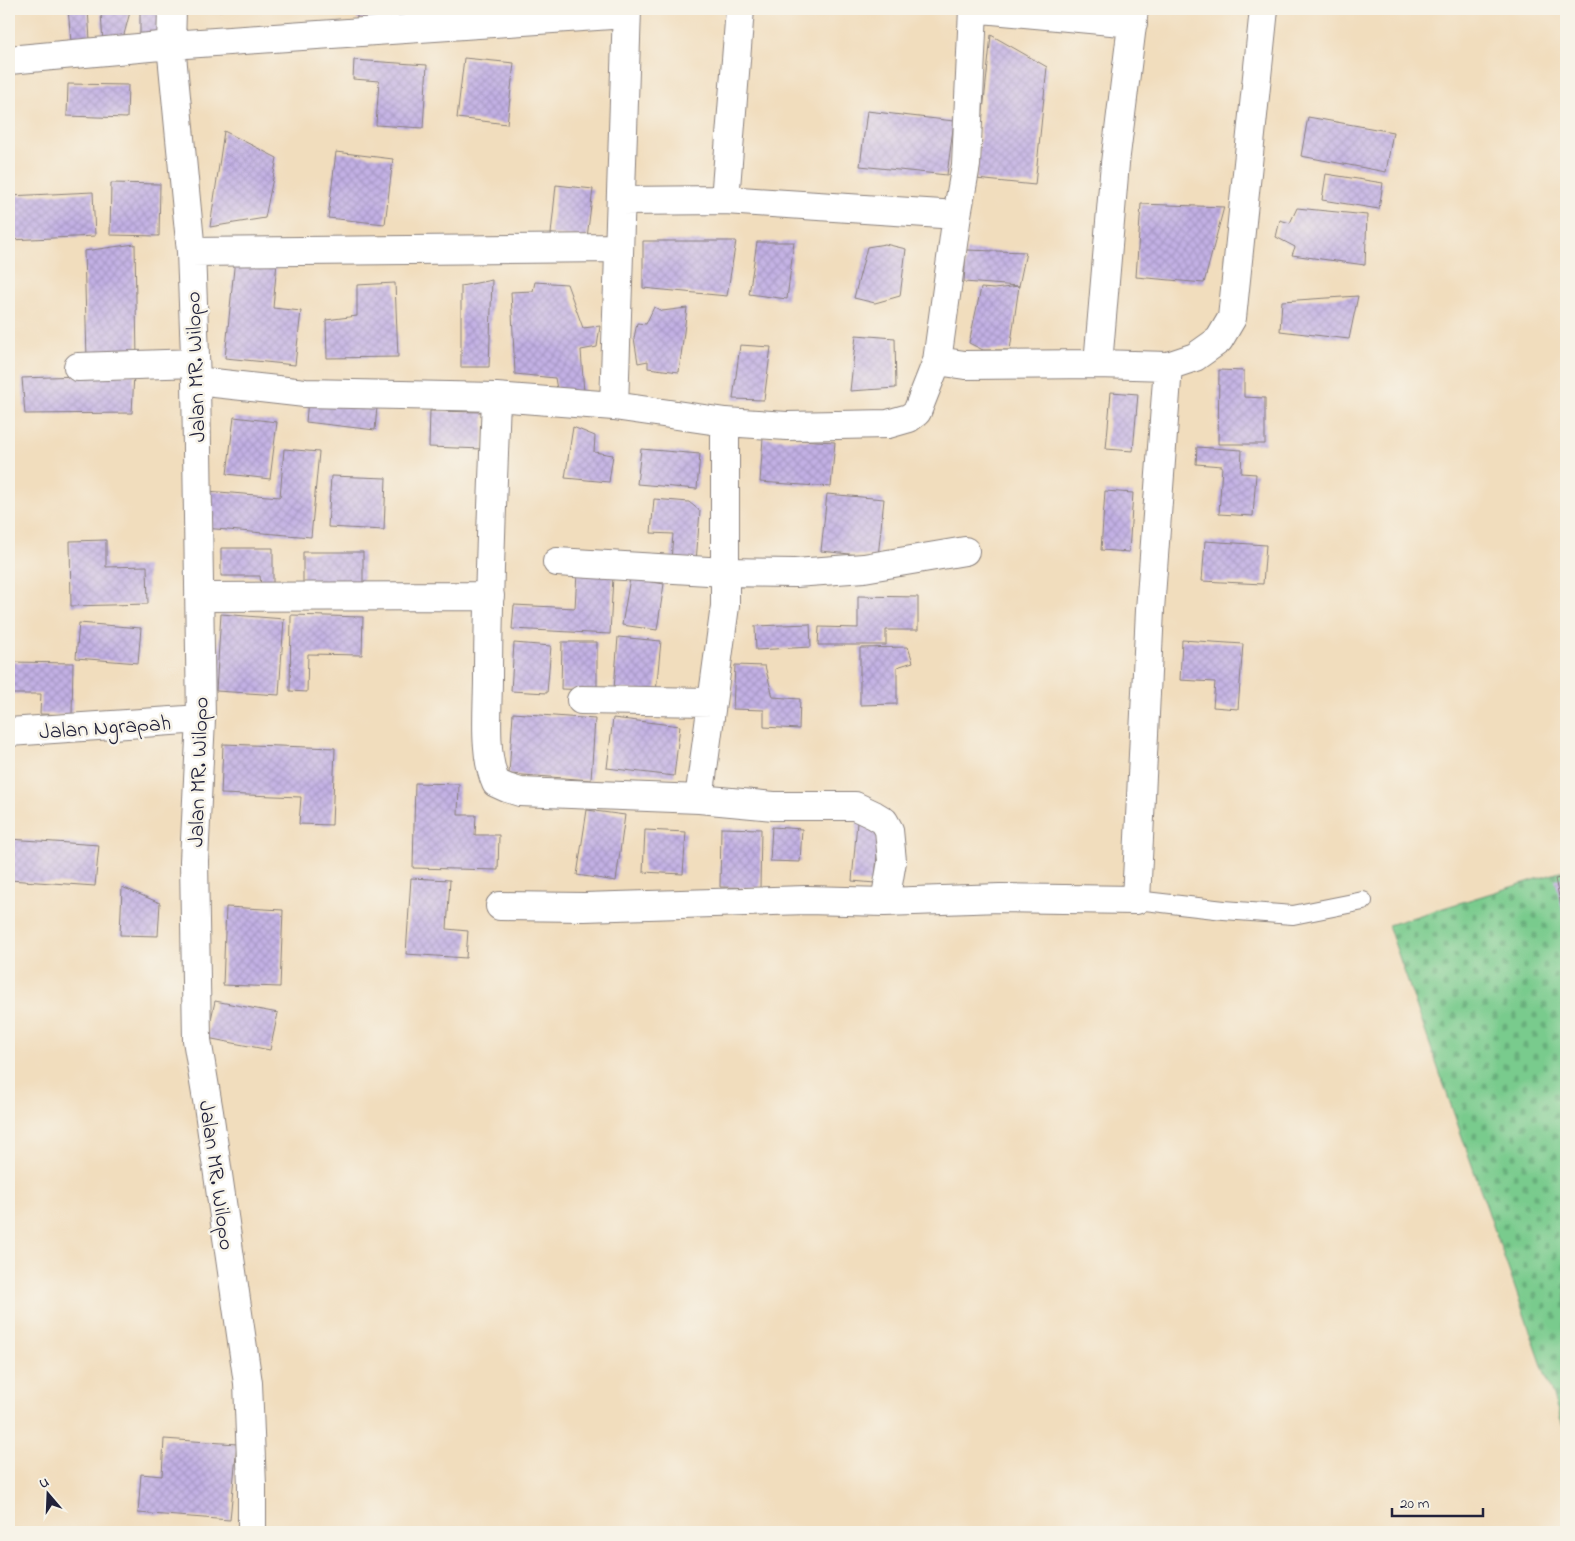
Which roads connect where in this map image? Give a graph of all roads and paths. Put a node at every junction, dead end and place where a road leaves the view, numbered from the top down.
1 (172, 9) edge
2 (740, 9) edge
3 (973, 9) edge
4 (982, 9) edge
5 (1264, 9) edge
6 (627, 11) edge
7 (1134, 16) edge
8 (170, 45) junction
9 (9, 60) edge
10 (724, 200) junction
11 (621, 201) junction
12 (957, 215) junction
13 (619, 248) junction
14 (191, 252) junction
15 (937, 361) junction
16 (1098, 364) junction
17 (1168, 366) junction
18 (78, 367) dead end
19 (195, 372) junction
20 (496, 397) junction
21 (614, 406) junction
22 (725, 422) junction
23 (965, 551) dead end
24 (557, 562) dead end
25 (725, 572) junction
26 (199, 596) junction
27 (490, 596) junction
28 (581, 700) dead end
29 (712, 702) junction
30 (200, 719) junction
31 (9, 732) edge
32 (699, 799) junction
33 (1136, 900) junction
34 (1363, 901) dead end
35 (886, 902) junction
36 (500, 906) dead end
37 (252, 1532) edge

1 - 8 street, Jalan MR. Wilopo
2 - 10 street
3 - 12 street
4 - 7 street
5 - 17 street
6 - 8 street
6 - 11 street
7 - 16 street
8 - 9 street
8 - 14 street, Jalan MR. Wilopo
10 - 11 street
10 - 12 street
11 - 13 street
12 - 15 street
13 - 14 street
13 - 21 street
14 - 19 street, Jalan MR. Wilopo
15 - 16 street
15 - 22 street
16 - 17 street
17 - 33 street
18 - 19 street
19 - 20 street
19 - 26 street, Jalan MR. Wilopo
20 - 21 street
20 - 27 street
21 - 22 street
22 - 25 street
23 - 25 street
24 - 25 street
25 - 29 street
26 - 27 street
26 - 30 street, Jalan MR. Wilopo
27 - 32 street
28 - 29 street
29 - 32 street
30 - 31 street, Jalan Ngrapah
30 - 37 street, Jalan MR. Wilopo
32 - 35 street
33 - 34 lane
33 - 35 street
35 - 36 street

